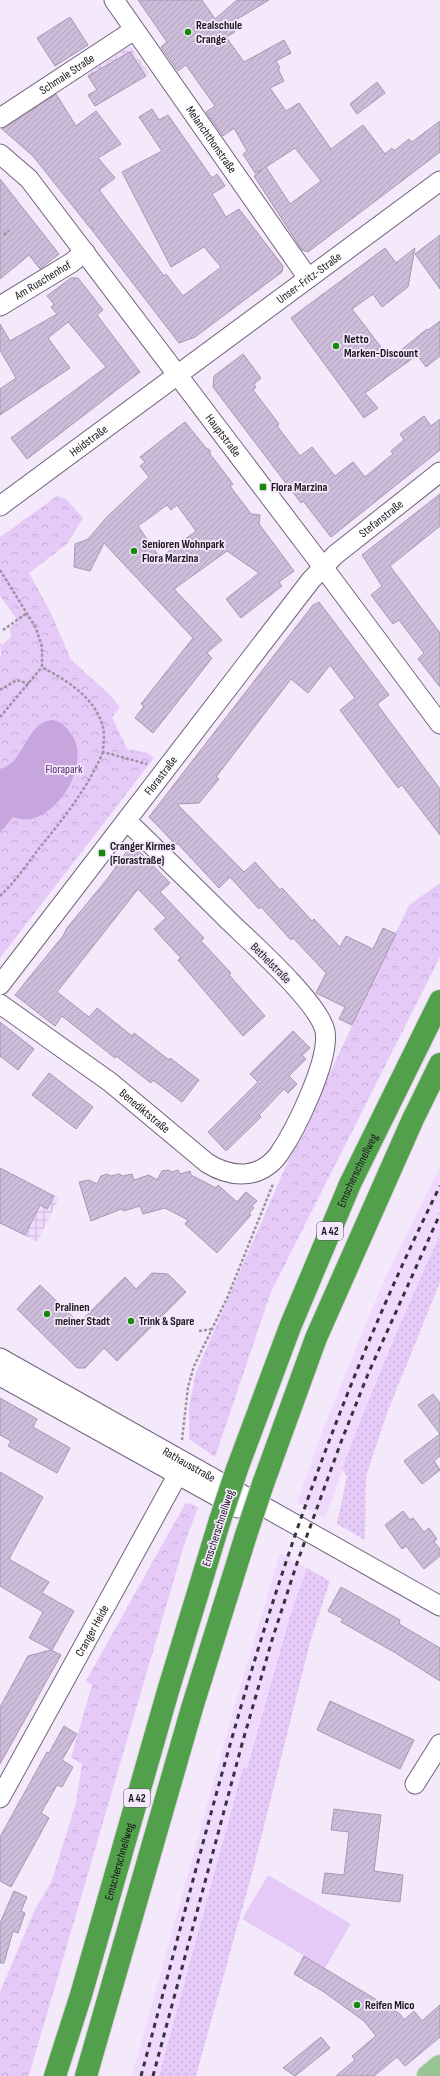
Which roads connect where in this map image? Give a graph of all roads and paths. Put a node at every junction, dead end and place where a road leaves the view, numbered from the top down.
1 (114, 0) edge
2 (134, 30) junction
3 (0, 118) edge
4 (0, 154) edge
5 (440, 181) edge
6 (9, 230) dead end
7 (4, 235) dead end
8 (85, 252) junction
9 (308, 278) junction
10 (0, 306) edge
11 (177, 375) junction
12 (440, 472) edge
13 (0, 506) edge
14 (323, 566) junction
15 (0, 570) edge
16 (27, 613) junction
17 (3, 630) dead end
18 (42, 667) junction
19 (29, 684) junction
20 (0, 690) edge
21 (0, 717) edge
22 (440, 724) edge
23 (103, 752) junction
24 (162, 774) junction
25 (127, 820) junction
26 (0, 896) edge
27 (0, 985) edge
28 (440, 1001) edge
29 (0, 1004) edge
30 (440, 1064) edge
31 (288, 1139) joint
32 (267, 1166) junction
33 (212, 1329) junction
34 (199, 1331) dead end
35 (0, 1358) edge
36 (0, 1376) edge
37 (181, 1469) junction
38 (440, 1606) edge
39 (440, 1621) edge
40 (440, 1744) edge
41 (415, 1784) dead end
42 (0, 1798) edge
43 (440, 2066) edge
44 (55, 2076) edge
45 (86, 2076) edge
46 (428, 2076) edge

1 - 2 street, Melanchthonstraße
2 - 3 street, Schmale Straße
2 - 9 street, Melanchthonstraße
4 - 8 street, Hauptstraße
5 - 9 street, Unser-Fritz-Straße
6 - 7 path
8 - 10 street, Am Ruschenhof
8 - 11 street, Hauptstraße
9 - 11 street, Unser-Fritz-Straße
11 - 13 street, Heidstraße
11 - 14 street, Hauptstraße
12 - 14 street, Stefanstraße
14 - 22 street, Hauptstraße
14 - 24 street, Florastraße
15 - 16 path
16 - 17 path
16 - 18 path
18 - 19 path
18 - 23 path
19 - 20 path
19 - 21 path
23 - 24 path
23 - 26 path
24 - 25 street, Florastraße
25 - 27 street, Florastraße
25 - 31 street, Bethelstraße
28 - 44 highway, Emscherschnellweg / A 42, bridge
29 - 32 street, Benediktstraße
30 - 45 highway, A 42, bridge
31 - 32 street, Benediktstraße
32 - 33 path
33 - 34 path
33 - 37 path
35 - 37 street, Rathausstraße
36 - 37 street, Rathausstraße
37 - 38 street, Rathausstraße
37 - 39 street, Rathausstraße
37 - 42 street, Cranger Heide
40 - 41 street
43 - 46 main road

